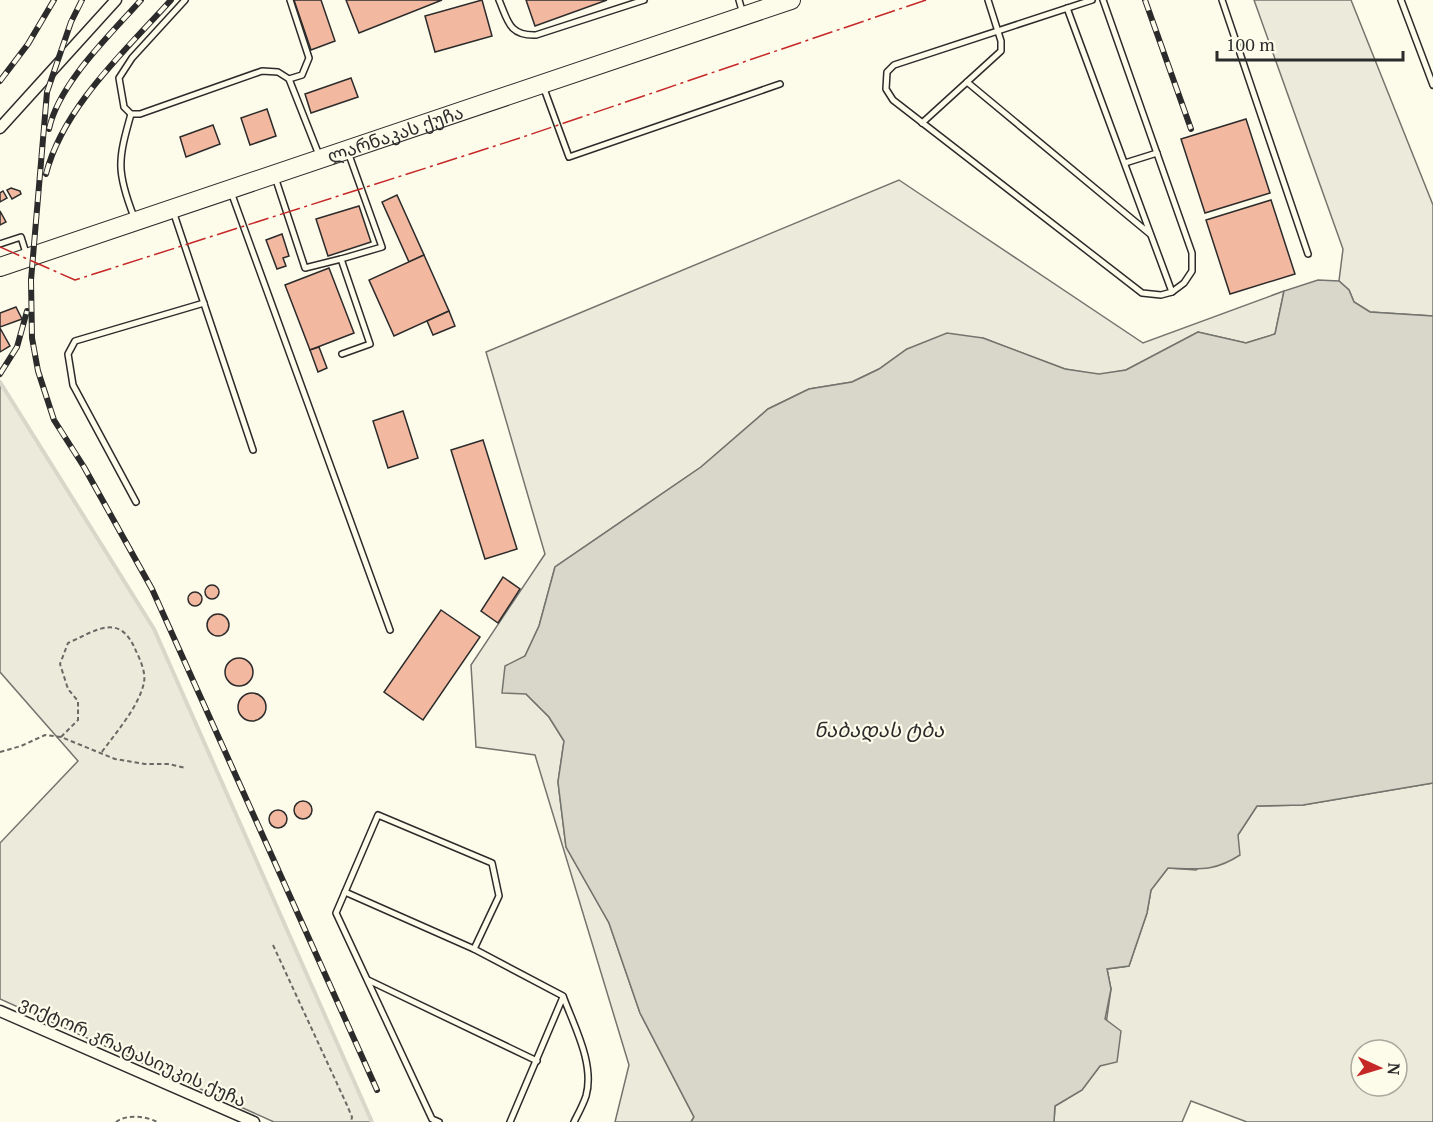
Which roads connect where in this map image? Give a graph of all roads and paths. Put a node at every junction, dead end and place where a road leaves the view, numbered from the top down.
1 (116, 0) edge
2 (185, 0) edge
3 (290, 0) edge
4 (499, 0) edge
5 (644, 0) edge
6 (988, 0) edge
7 (1092, 0) edge
8 (1104, 0) edge
9 (1222, 0) edge
10 (1401, 0) edge
11 (782, 1) edge
12 (741, 8) edge
13 (1067, 8) junction
14 (997, 30) junction
15 (289, 79) junction
16 (967, 82) junction
17 (542, 84) junction
18 (780, 84) dead end
19 (1433, 85) edge
20 (131, 114) junction
21 (922, 123) junction
22 (0, 128) edge
23 (348, 150) junction
24 (1157, 153) junction
25 (321, 159) junction
26 (1125, 164) junction
27 (275, 175) junction
28 (230, 190) junction
29 (172, 209) junction
30 (136, 222) junction
31 (1151, 236) junction
32 (0, 244) edge
33 (1308, 254) dead end
34 (28, 258) junction
35 (341, 259) junction
36 (0, 267) edge
37 (1172, 292) junction
38 (204, 303) junction
39 (342, 354) dead end
40 (253, 450) dead end
41 (136, 502) dead end
42 (390, 630) dead end
43 (62, 737) junction
44 (0, 752) edge
45 (101, 753) junction
46 (186, 768) dead end
47 (345, 892) junction
48 (273, 945) dead end
49 (474, 949) junction
50 (367, 979) junction
51 (563, 996) junction
52 (0, 1011) edge
53 (537, 1061) junction
54 (116, 1122) edge
55 (157, 1122) edge
56 (254, 1122) edge
57 (351, 1122) edge
58 (438, 1122) edge
59 (510, 1122) edge
60 (574, 1122) edge

1 - 22 street
2 - 20 lane
3 - 15 lane
4 - 5 lane
6 - 14 lane
7 - 13 lane
8 - 24 lane
9 - 33 lane
10 - 19 lane
11 - 12 highway, ლარნაკას ქუჩა
12 - 17 highway, ლარნაკას ქუჩა
13 - 14 lane
13 - 26 lane
14 - 16 lane
14 - 21 lane
15 - 20 lane
15 - 25 lane
16 - 21 lane
16 - 31 lane
17 - 18 lane
17 - 23 highway, ლარნაკას ქუჩა
20 - 30 lane
21 - 37 lane
23 - 25 highway, ლარნაკას ქუჩა
23 - 35 lane
24 - 26 lane
24 - 37 lane
25 - 27 highway, ლარნაკას ქუჩა
26 - 31 lane
27 - 28 highway, ლარნაკას ქუჩა
27 - 35 lane
28 - 29 highway, ლარნაკას ქუჩა
28 - 42 lane
29 - 30 highway, ლარნაკას ქუჩა
29 - 38 lane
30 - 34 highway, ლარნაკას ქუჩა
31 - 37 lane
32 - 34 lane
34 - 36 highway, ლარნაკას ქუჩა
35 - 39 lane
38 - 40 lane
38 - 41 lane
43 - 44 path
43 - 45 path
43 - 45 path
45 - 46 path
47 - 49 lane
47 - 49 lane
47 - 50 lane
48 - 57 path
49 - 51 lane
50 - 53 lane
50 - 58 lane
51 - 53 lane
51 - 60 lane
52 - 56 street, ვიქტორ კრატასიუკის ქუჩა
53 - 59 lane
54 - 55 path

